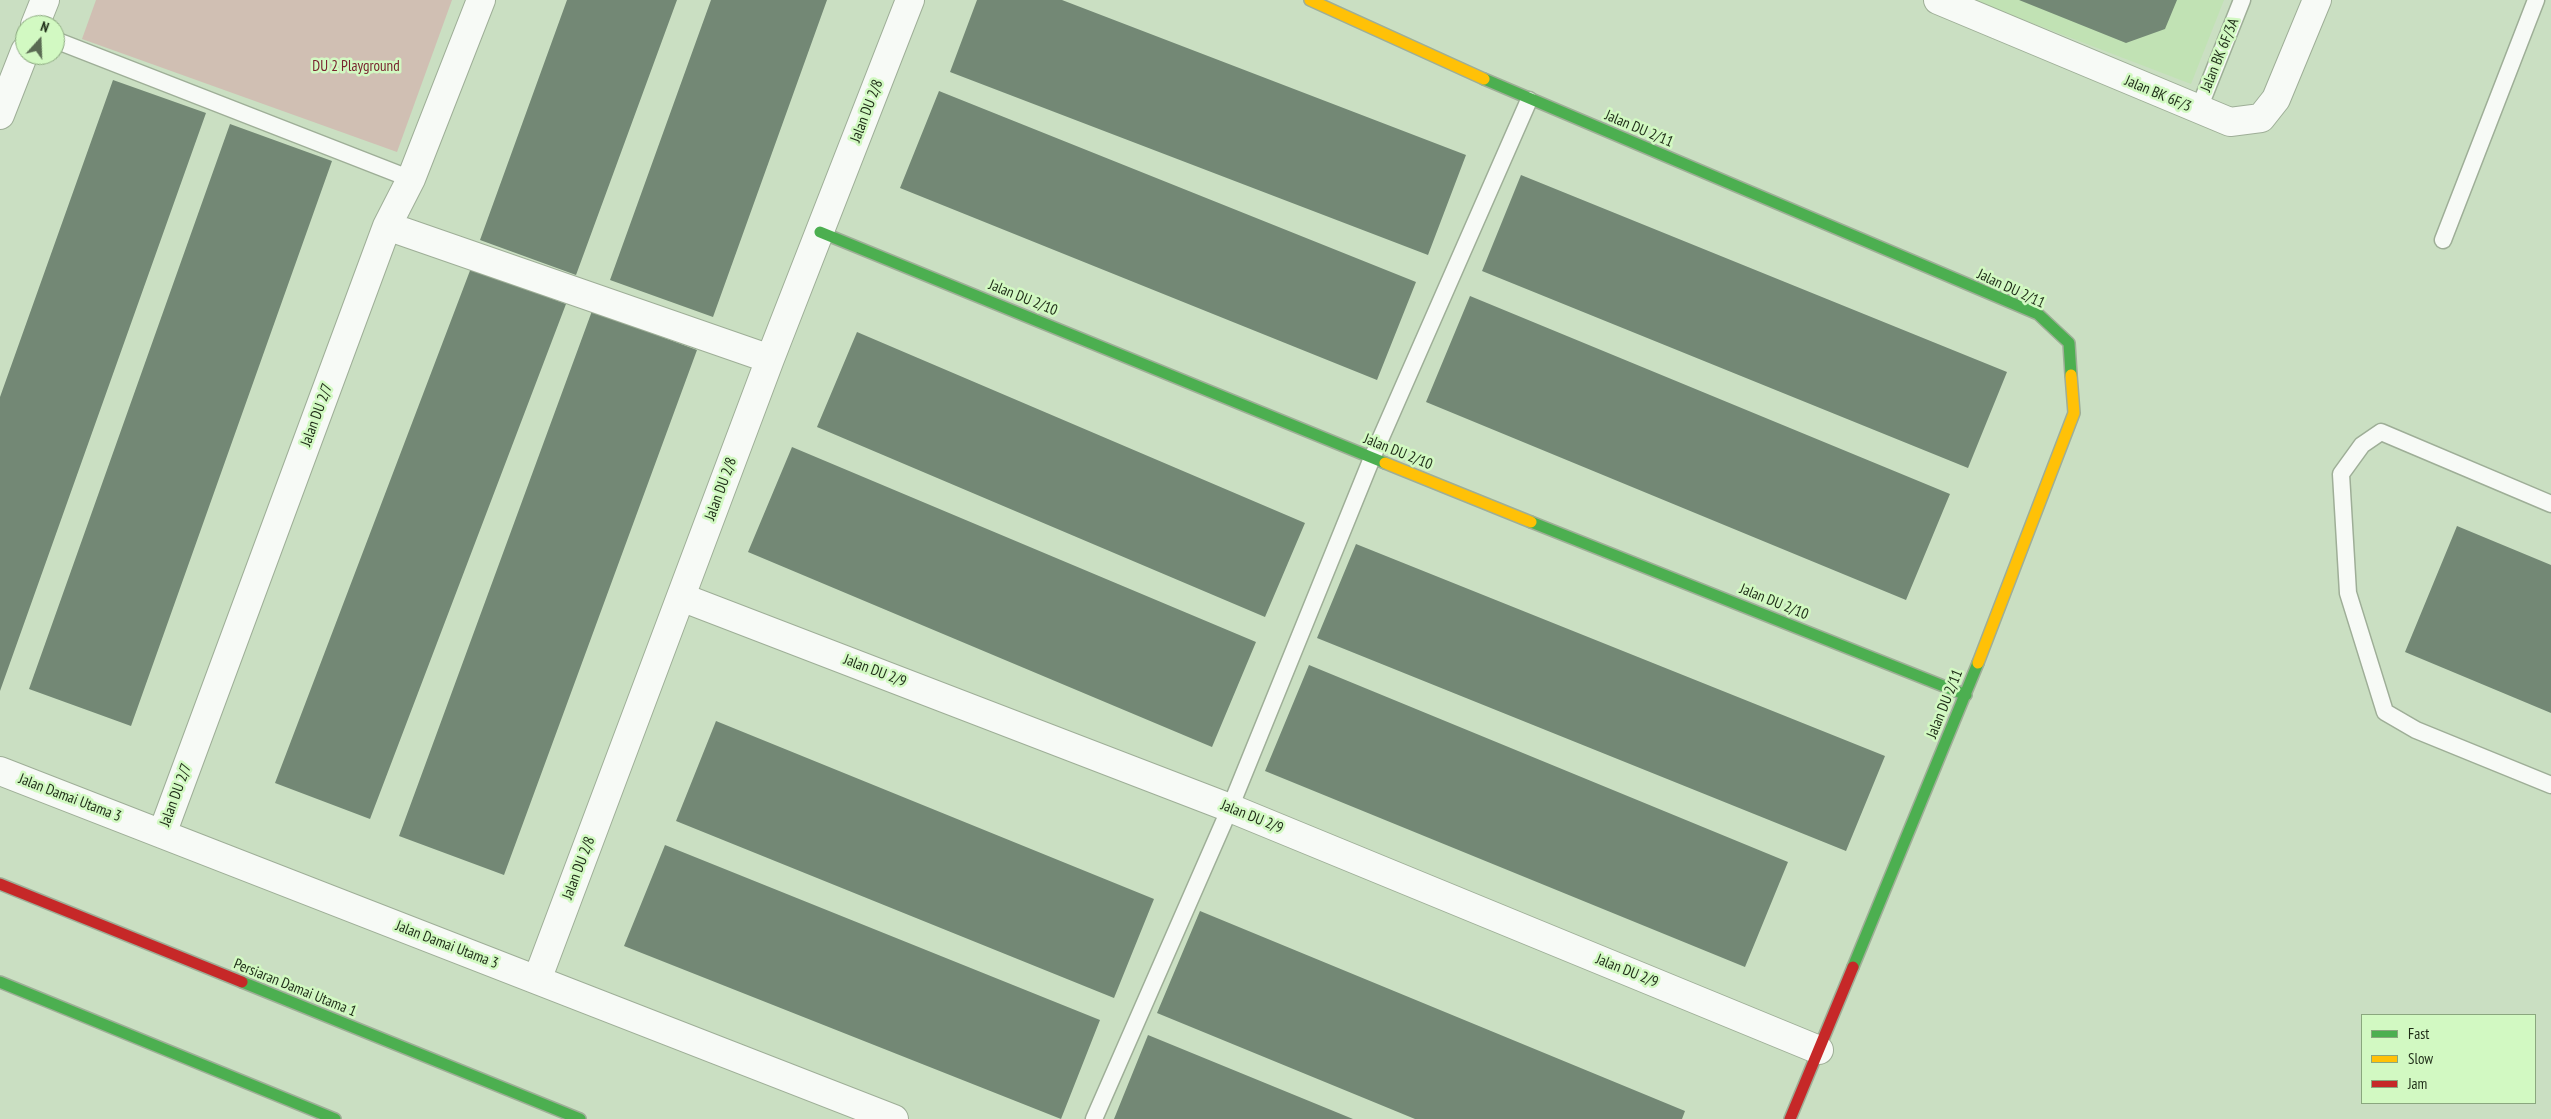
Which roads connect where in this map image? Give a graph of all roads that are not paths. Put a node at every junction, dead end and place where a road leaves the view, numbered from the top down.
1 (45, 0) edge
2 (481, 0) edge
3 (910, 0) edge
4 (1310, 0) edge
5 (1938, 0) edge
6 (2242, 0) edge
7 (2317, 0) edge
8 (2536, 0) edge
9 (2544, 0) edge
10 (2551, 3) edge
11 (39, 15) edge
12 (65, 44) edge
13 (17, 65) edge
14 (5, 85) edge
15 (1529, 100) junction
16 (2198, 110) junction
17 (0, 115) edge
18 (411, 179) junction
19 (387, 226) junction
20 (820, 232) junction
21 (2443, 240) dead end
22 (770, 359) junction
23 (1372, 458) junction
24 (2551, 504) edge
25 (681, 597) junction
26 (1966, 695) junction
27 (0, 771) edge
28 (2551, 785) edge
29 (1230, 808) junction
30 (162, 834) junction
31 (0, 884) edge
32 (537, 980) junction
33 (0, 982) edge
34 (1819, 1050) junction
35 (335, 1119) edge
36 (580, 1119) edge
37 (894, 1119) edge
38 (1094, 1119) edge
39 (1790, 1119) edge

1 - 11 street
2 - 18 street, Jalan DU 2/7
3 - 20 street, Jalan DU 2/8
4 - 15 street, Jalan DU 2/11
5 - 16 street, Jalan BK 6F/3
6 - 16 lane, Jalan BK 6F/3A
7 - 16 street, Jalan BK 6F/3
8 - 21 lane
9 - 10 lane
12 - 18 lane
13 - 14 street
14 - 17 street
15 - 23 lane
15 - 26 street, Jalan DU 2/11
18 - 19 street, Jalan DU 2/7
19 - 22 street
19 - 30 street, Jalan DU 2/7
20 - 22 street, Jalan DU 2/8
20 - 23 street, Jalan DU 2/10
22 - 25 street, Jalan DU 2/8
23 - 26 street, Jalan DU 2/10
23 - 29 lane
24 - 28 lane
25 - 29 street, Jalan DU 2/9
25 - 32 street, Jalan DU 2/8
26 - 34 street, Jalan DU 2/11
27 - 30 street, Jalan Damai Utama 3
29 - 34 street, Jalan DU 2/9
29 - 38 lane
30 - 32 street, Jalan Damai Utama 3
31 - 36 street, Persiaran Damai Utama 1
32 - 37 street, Jalan Damai Utama 3
33 - 35 street
34 - 39 street, Jalan DU 2/11

